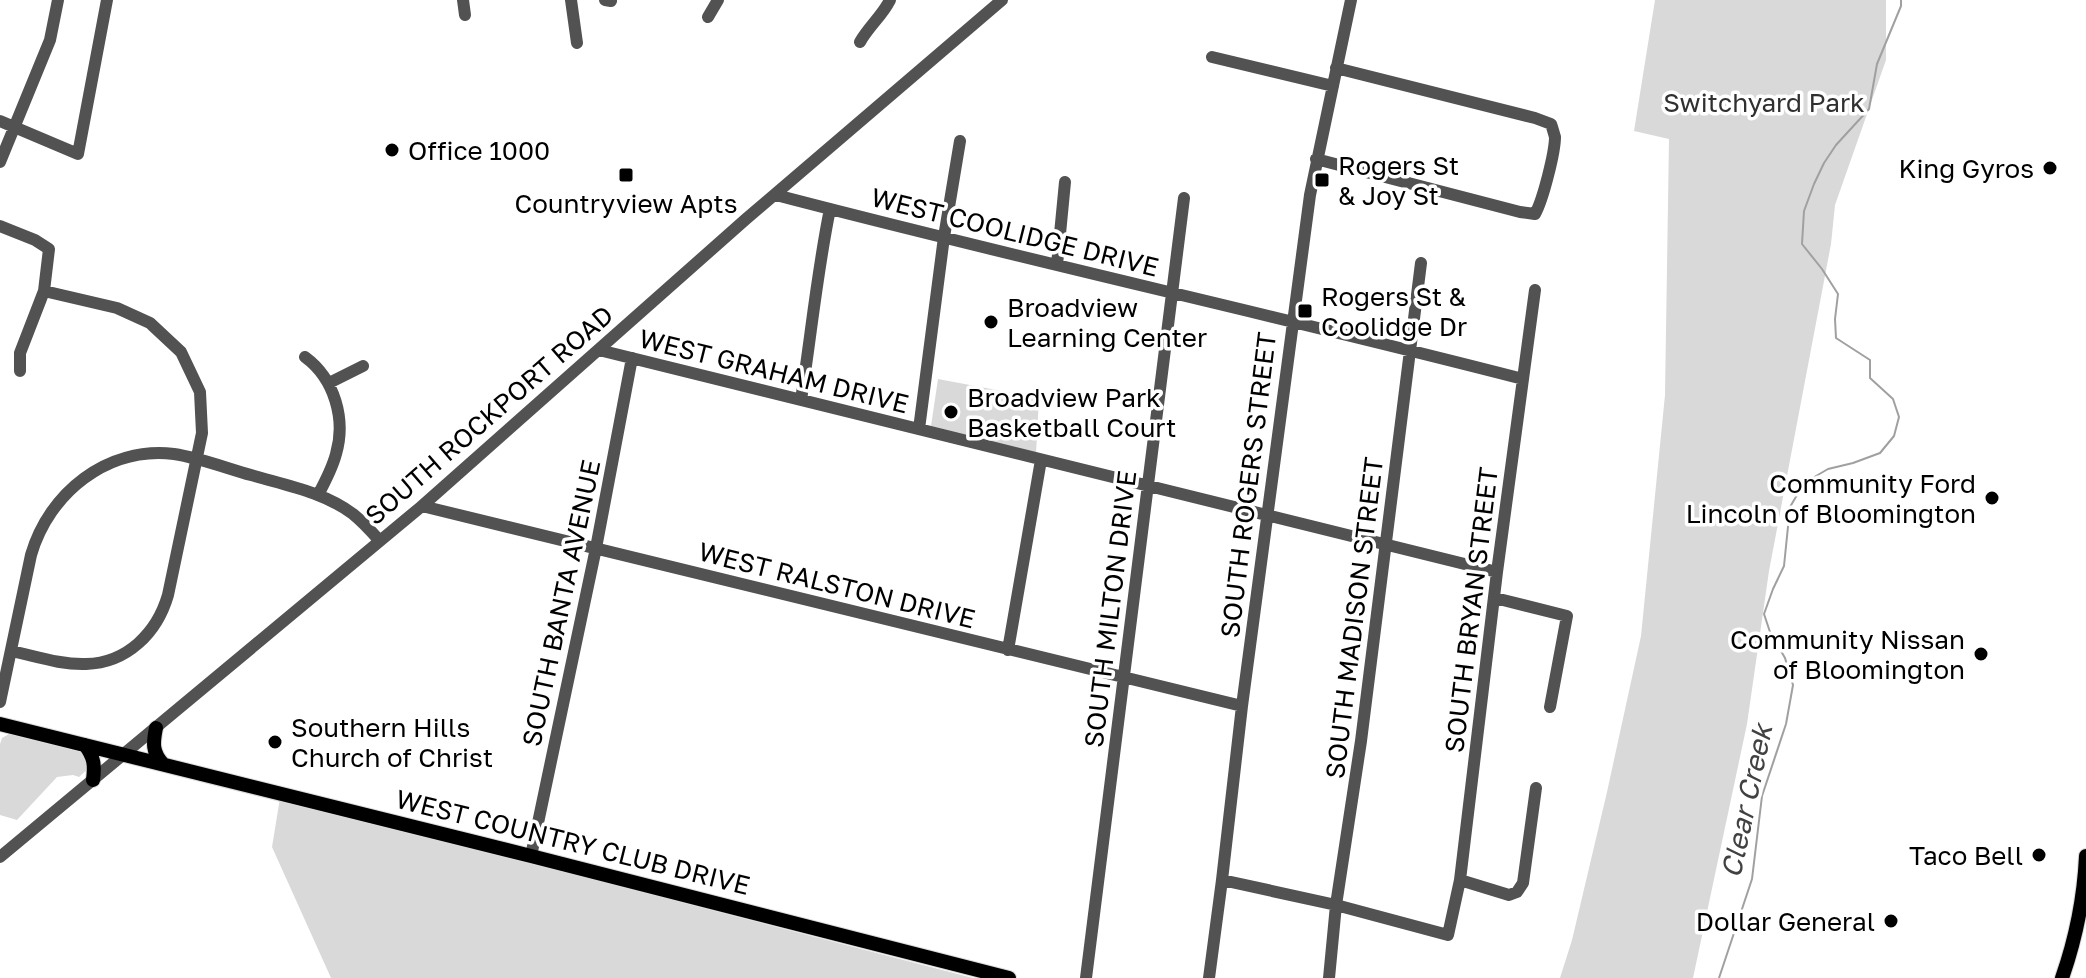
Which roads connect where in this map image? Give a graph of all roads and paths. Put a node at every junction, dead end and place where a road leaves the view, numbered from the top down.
1 (58, 0) edge
2 (107, 0) edge
3 (463, 0) edge
4 (572, 0) edge
5 (583, 0) edge
6 (605, 0) edge
7 (718, 0) edge
8 (890, 0) edge
9 (1002, 0) edge
10 (1351, 0) edge
11 (611, 1) edge
12 (465, 15) dead end
13 (708, 17) dead end
14 (860, 42) dead end
15 (577, 43) dead end
16 (1212, 57) dead end
17 (1336, 68) junction
18 (1333, 86) junction
19 (0, 121) edge
20 (15, 127) junction
21 (960, 141) dead end
22 (1316, 159) junction
23 (0, 162) edge
24 (1065, 182) dead end
25 (776, 195) junction
26 (1184, 198) dead end
27 (830, 209) junction
28 (0, 226) edge
29 (944, 237) junction
30 (1421, 263) dead end
31 (1057, 265) junction
32 (1535, 290) dead end
33 (44, 291) junction
34 (1172, 294) junction
35 (1292, 322) junction
36 (599, 350) junction
37 (1410, 350) junction
38 (305, 357) dead end
39 (632, 358) junction
40 (363, 366) dead end
41 (20, 371) dead end
42 (1523, 379) junction
43 (329, 383) junction
44 (801, 400) junction
45 (919, 429) junction
46 (197, 459) junction
47 (1041, 460) junction
48 (1147, 486) junction
49 (318, 495) junction
50 (422, 506) junction
51 (1267, 516) junction
52 (379, 540) junction
53 (1386, 545) junction
54 (596, 548) junction
55 (1497, 572) junction
56 (1495, 598) junction
57 (1008, 650) junction
58 (11, 651) junction
59 (1124, 678) junction
60 (0, 702) edge
61 (1242, 706) junction
62 (1550, 707) dead end
63 (0, 724) edge
64 (156, 728) junction
65 (85, 745) junction
66 (124, 754) junction
67 (163, 764) junction
68 (93, 780) junction
69 (1536, 788) dead end
70 (531, 856) junction
71 (2086, 856) edge
72 (0, 857) edge
73 (1222, 880) junction
74 (1460, 880) junction
75 (1336, 905) junction
76 (1009, 978) edge
77 (1086, 978) edge
78 (1209, 978) edge
79 (1329, 978) edge
80 (2062, 978) edge

1 - 20 street
2 - 20 street
3 - 12 street
4 - 5 street
4 - 15 street
6 - 11 street
7 - 13 street
8 - 14 street
9 - 25 street, SOUTH ROCKPORT ROAD
10 - 17 street, SOUTH ROGERS STREET
16 - 18 street
17 - 18 street, SOUTH ROGERS STREET
17 - 22 street
18 - 22 street, SOUTH ROGERS STREET
19 - 20 street
20 - 23 street
21 - 29 street
22 - 35 street, SOUTH ROGERS STREET
24 - 31 street
25 - 27 street, WEST COOLIDGE DRIVE
25 - 36 street, SOUTH ROCKPORT ROAD
26 - 34 street, SOUTH MILTON DRIVE
27 - 29 street, WEST COOLIDGE DRIVE
27 - 44 street
28 - 33 street
29 - 31 street, WEST COOLIDGE DRIVE
29 - 45 street
30 - 37 street, SOUTH MADISON STREET
31 - 34 street, WEST COOLIDGE DRIVE
32 - 42 street, SOUTH BRYAN STREET
33 - 41 street
33 - 46 street
34 - 35 street, WEST COOLIDGE DRIVE
34 - 48 street, SOUTH MILTON DRIVE
35 - 37 street, WEST COOLIDGE DRIVE
35 - 51 street, SOUTH ROGERS STREET
36 - 39 street, WEST GRAHAM DRIVE
36 - 50 street, SOUTH ROCKPORT ROAD
37 - 42 street, WEST COOLIDGE DRIVE
37 - 53 street, SOUTH MADISON STREET
38 - 43 street
39 - 44 street, WEST GRAHAM DRIVE
39 - 54 street, SOUTH BANTA AVENUE
40 - 43 street
42 - 55 street, SOUTH BRYAN STREET
43 - 49 street
44 - 45 street, WEST GRAHAM DRIVE
45 - 47 street, WEST GRAHAM DRIVE
46 - 49 street
46 - 58 street
46 - 58 street
47 - 48 street, WEST GRAHAM DRIVE
47 - 57 street
48 - 51 street, WEST GRAHAM DRIVE
48 - 59 street, SOUTH MILTON DRIVE
49 - 52 street
50 - 52 street, SOUTH ROCKPORT ROAD
50 - 54 street, WEST RALSTON DRIVE
51 - 53 street, WEST GRAHAM DRIVE
51 - 61 street, SOUTH ROGERS STREET
52 - 64 street, SOUTH ROCKPORT ROAD
53 - 55 street, WEST GRAHAM DRIVE
53 - 75 street, SOUTH MADISON STREET
54 - 57 street, WEST RALSTON DRIVE
54 - 70 street, SOUTH BANTA AVENUE
55 - 56 street, SOUTH BRYAN STREET
56 - 62 street
56 - 74 street, SOUTH BRYAN STREET
57 - 59 street, WEST RALSTON DRIVE
58 - 60 street
59 - 61 street, WEST RALSTON DRIVE
59 - 77 street, SOUTH MILTON DRIVE
61 - 73 street, SOUTH ROGERS STREET
63 - 65 main road, WEST COUNTRY CLUB DRIVE
64 - 66 street, SOUTH ROCKPORT ROAD
64 - 67 main road
65 - 66 main road, WEST COUNTRY CLUB DRIVE
65 - 68 main road
66 - 67 main road, WEST COUNTRY CLUB DRIVE
66 - 68 street, SOUTH ROCKPORT ROAD
67 - 70 main road, WEST COUNTRY CLUB DRIVE
68 - 72 street, SOUTH ROCKPORT ROAD
69 - 74 street
70 - 76 main road, WEST COUNTRY CLUB DRIVE
71 - 80 main road
73 - 75 street
73 - 78 street, SOUTH ROGERS STREET
74 - 75 street, SOUTH BRYAN STREET
75 - 79 street, SOUTH MADISON STREET

